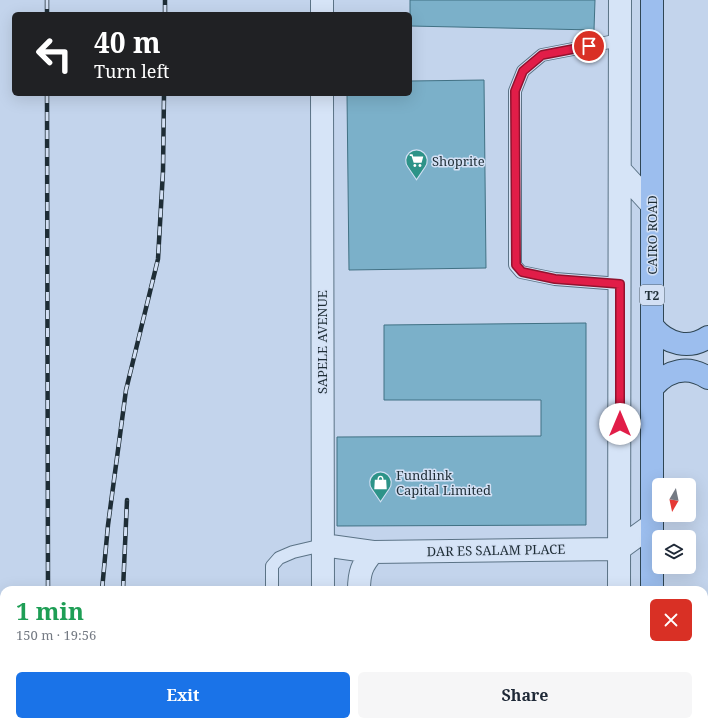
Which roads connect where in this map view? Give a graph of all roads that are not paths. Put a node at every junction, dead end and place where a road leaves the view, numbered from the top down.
1 (322, 0) edge
2 (620, 0) edge
3 (652, 0) edge
4 (322, 12) edge
5 (620, 40) junction
6 (322, 96) edge
7 (620, 170) junction
8 (652, 205) junction
9 (620, 284) junction
10 (653, 327) junction
11 (708, 336) edge
12 (708, 378) edge
13 (652, 387) junction
14 (652, 524) junction
15 (322, 545) junction
16 (619, 549) junction
17 (374, 552) junction
18 (272, 586) edge
19 (323, 586) edge
20 (359, 586) edge
21 (619, 586) edge
22 (652, 586) edge

1 - 4 street
2 - 5 street
3 - 8 main road, CAIRO ROAD / T2
5 - 7 street
5 - 9 lane
6 - 15 street, SAPELE AVENUE
7 - 8 street
7 - 9 street
8 - 10 main road, CAIRO ROAD / T2
9 - 16 street
10 - 11 main road
10 - 13 main road, CAIRO ROAD / T2
12 - 13 main road
13 - 14 main road, CAIRO ROAD / T2
14 - 16 street
14 - 22 main road, CAIRO ROAD / T2
15 - 17 street, DAR ES SALAM PLACE
15 - 18 lane
15 - 19 street, SAPELE AVENUE
16 - 17 street, DAR ES SALAM PLACE
16 - 21 street
17 - 20 street

